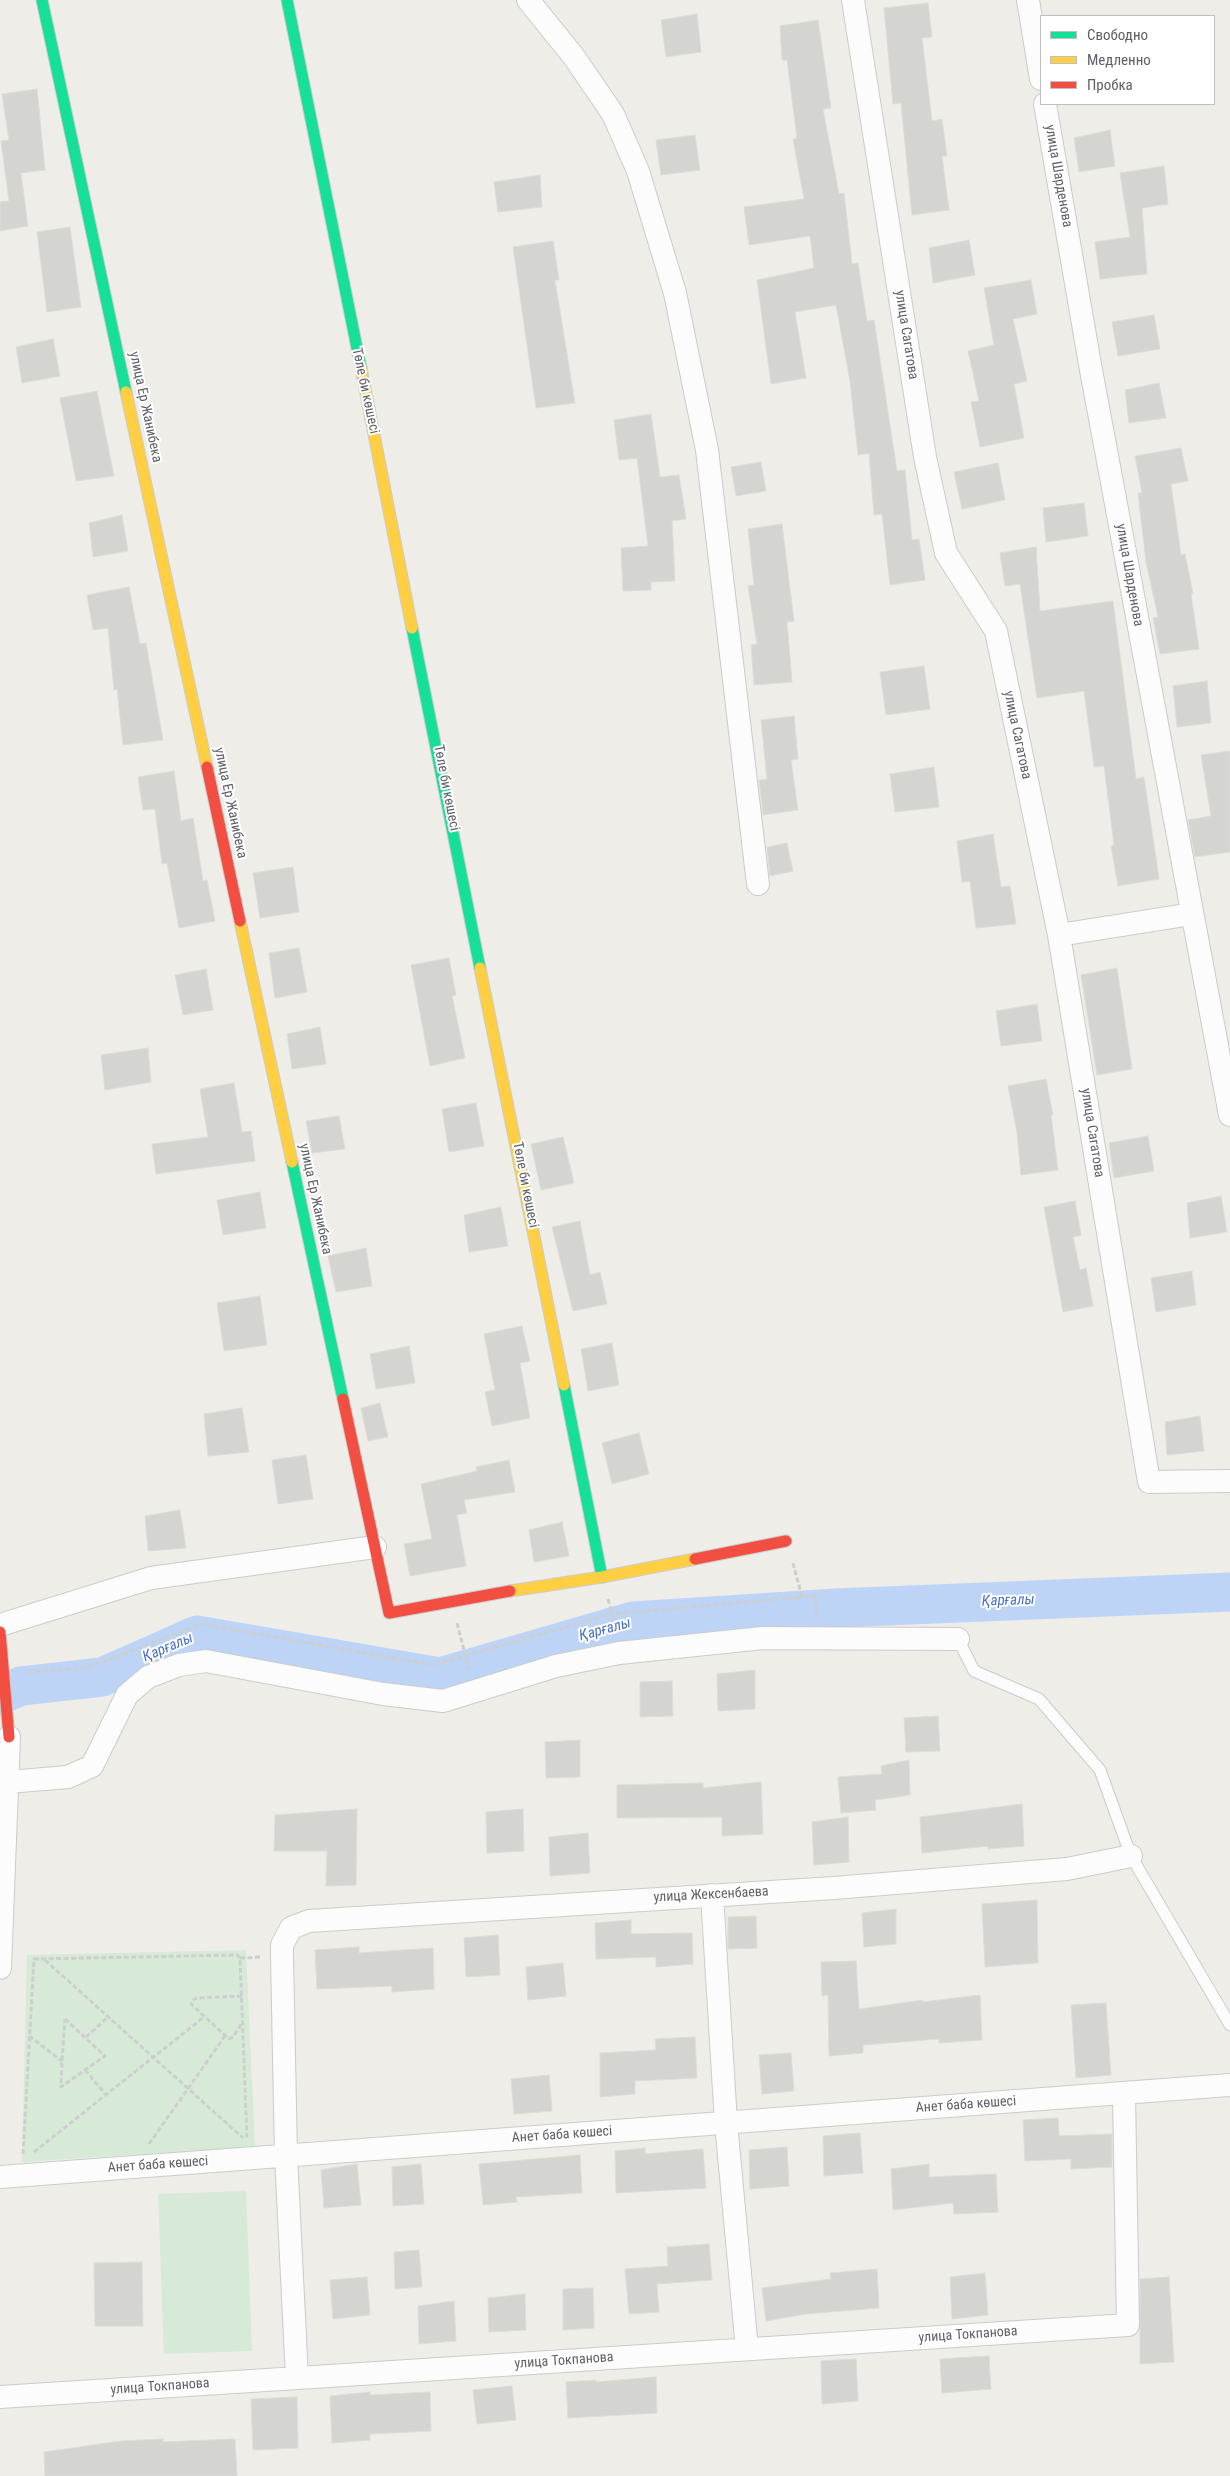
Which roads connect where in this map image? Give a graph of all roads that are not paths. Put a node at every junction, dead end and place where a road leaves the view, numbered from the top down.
1 (42, 0) edge
2 (287, 0) edge
3 (528, 0) edge
4 (853, 0) edge
5 (1028, 0) edge
6 (1040, 73) edge
7 (1046, 105) edge
8 (758, 884) dead end
9 (1192, 914) junction
10 (1059, 935) junction
11 (1230, 1115) edge
12 (1230, 1481) edge
13 (786, 1541) road end
14 (375, 1547) junction
15 (602, 1577) junction
16 (0, 1625) edge
17 (0, 1632) edge
18 (958, 1639) joint
19 (10, 1738) joint
20 (8, 1782) junction
21 (1132, 1856) junction
22 (712, 1895) junction
23 (0, 1968) edge
24 (1230, 2025) edge
25 (1230, 2085) edge
26 (1124, 2094) junction
27 (726, 2123) junction
28 (286, 2156) junction
29 (0, 2177) edge
30 (747, 2349) junction
31 (297, 2378) junction
32 (0, 2397) edge

1 - 14 street, улица Ер Жанибека
2 - 15 street, Төле би көшесі
3 - 8 street
4 - 10 street, улица Сагатова
5 - 6 street
7 - 9 street, улица Шарденова
9 - 10 street
9 - 11 street, улица Шарденова
10 - 12 street, улица Сагатова
13 - 15 street
14 - 15 street, улица Ер Жанибека
14 - 16 street
17 - 19 street
18 - 20 street
18 - 21 lane
19 - 20 street
20 - 23 street
21 - 22 street, улица Жексенбаева
21 - 24 lane
22 - 27 street
22 - 28 street, улица Жексенбаева
25 - 26 street, Анет баба көшесі
26 - 27 street, Анет баба көшесі
26 - 30 street, улица Токпанова
27 - 28 street, Анет баба көшесі
27 - 30 street
28 - 29 street, Анет баба көшесі
28 - 31 street
30 - 31 street, улица Токпанова
31 - 32 street, улица Токпанова

